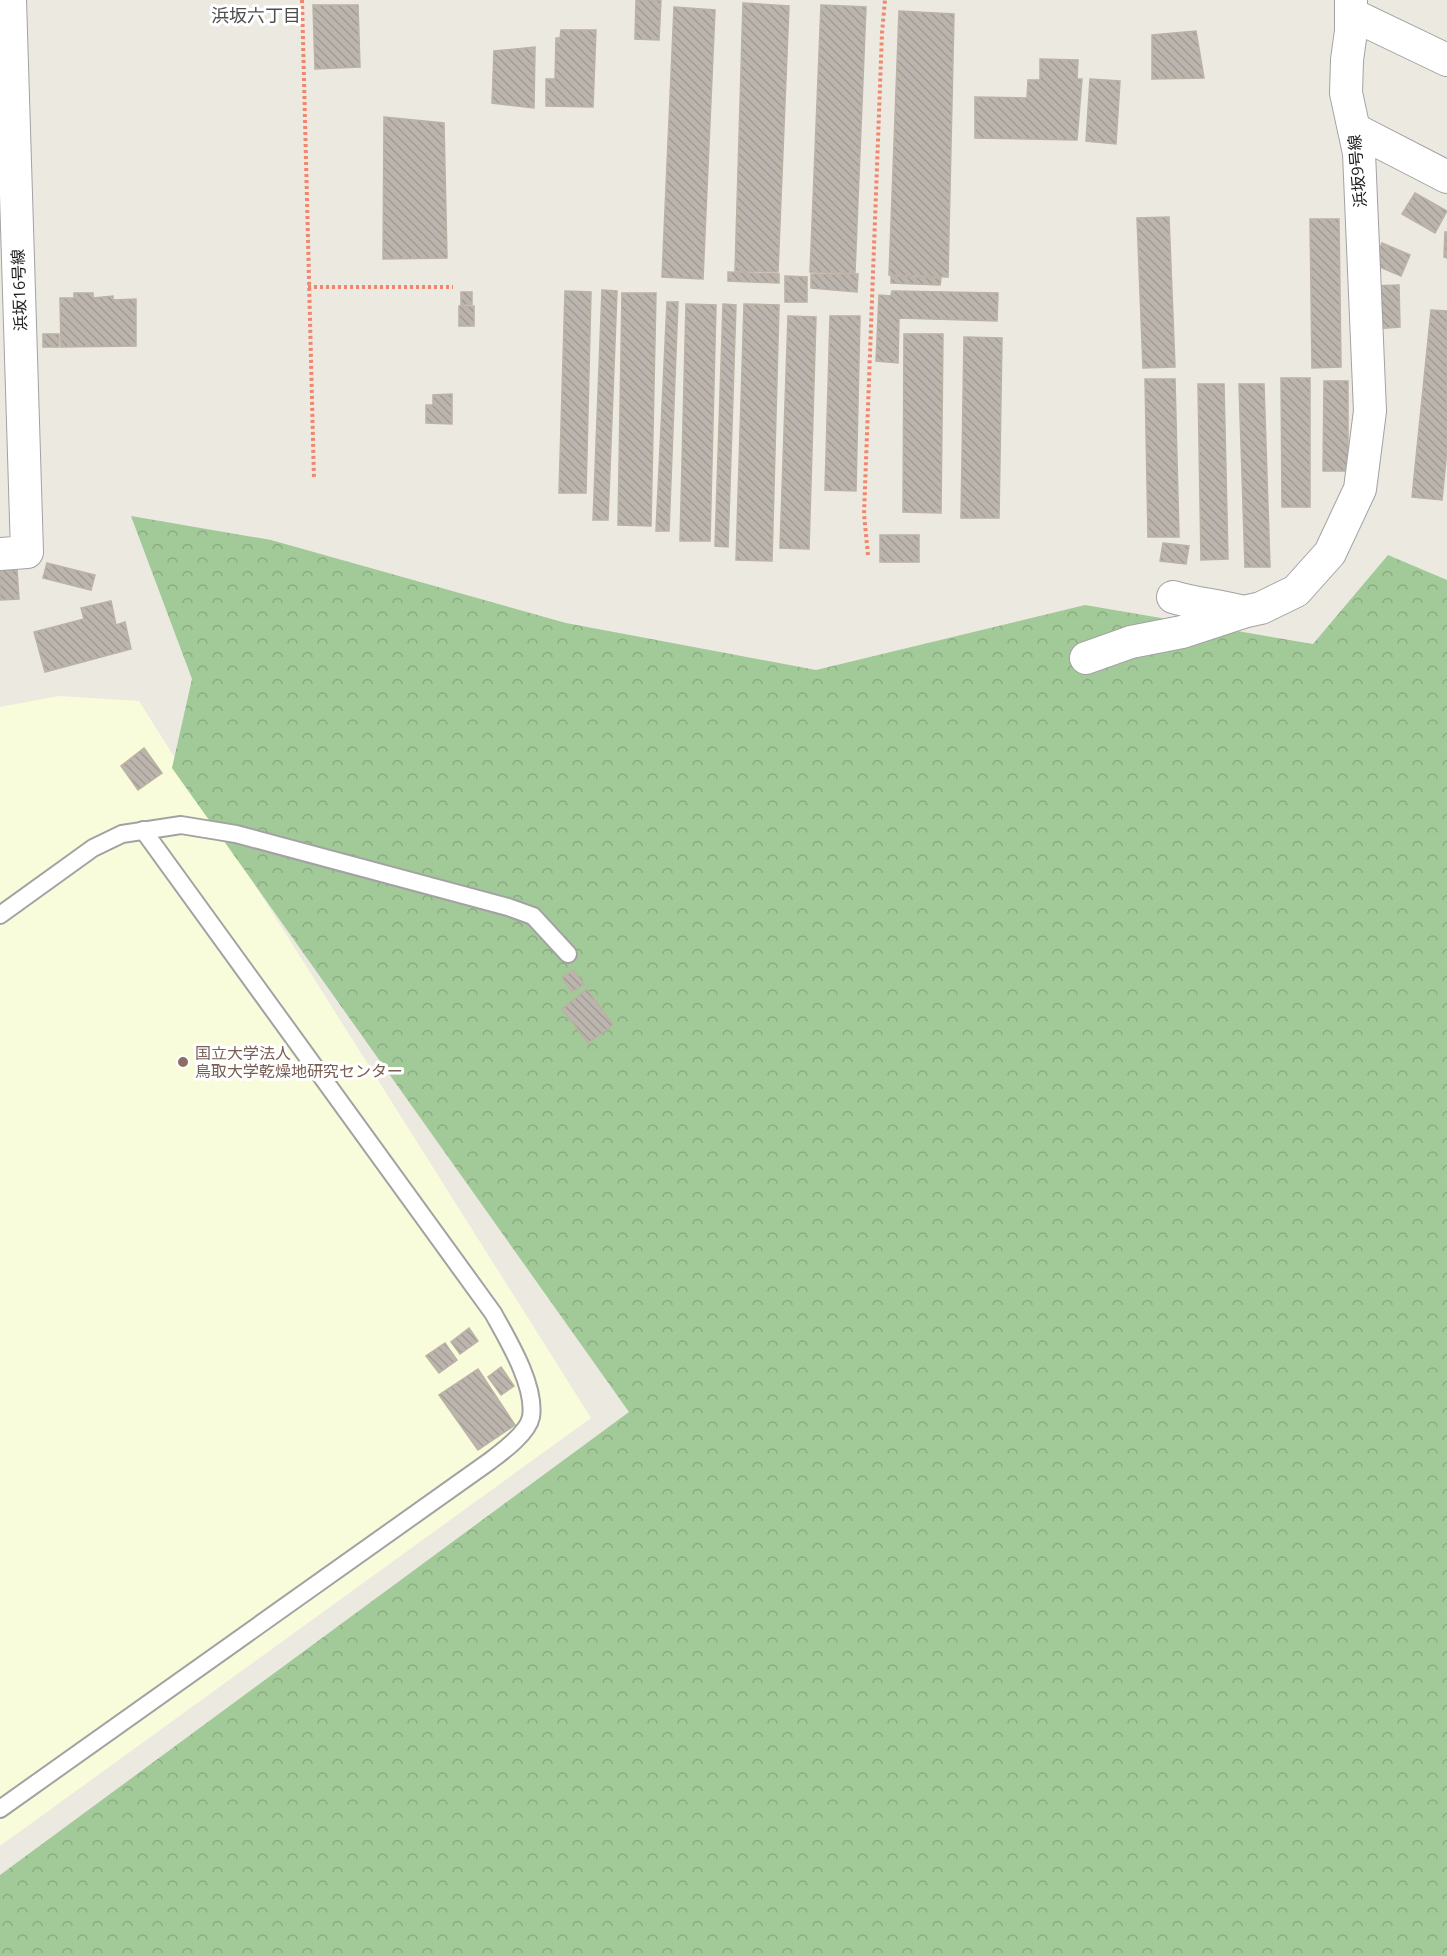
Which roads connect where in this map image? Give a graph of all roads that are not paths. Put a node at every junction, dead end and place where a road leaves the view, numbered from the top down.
1 (10, 0) edge
2 (1351, 7) edge
3 (1447, 60) edge
4 (1354, 129) junction
5 (1447, 177) edge
6 (0, 554) edge
7 (1173, 597) dead end
8 (1243, 612) junction
9 (1086, 658) dead end
10 (143, 830) junction
11 (0, 915) edge
12 (568, 954) dead end
13 (0, 1809) edge

1 - 6 street, 浜坂16号線
2 - 3 street
2 - 4 street, 浜坂9号線
4 - 5 street
4 - 8 street, 浜坂9号線
7 - 8 street
8 - 9 street, 浜坂9号線
10 - 11 lane
10 - 12 lane
10 - 13 lane

